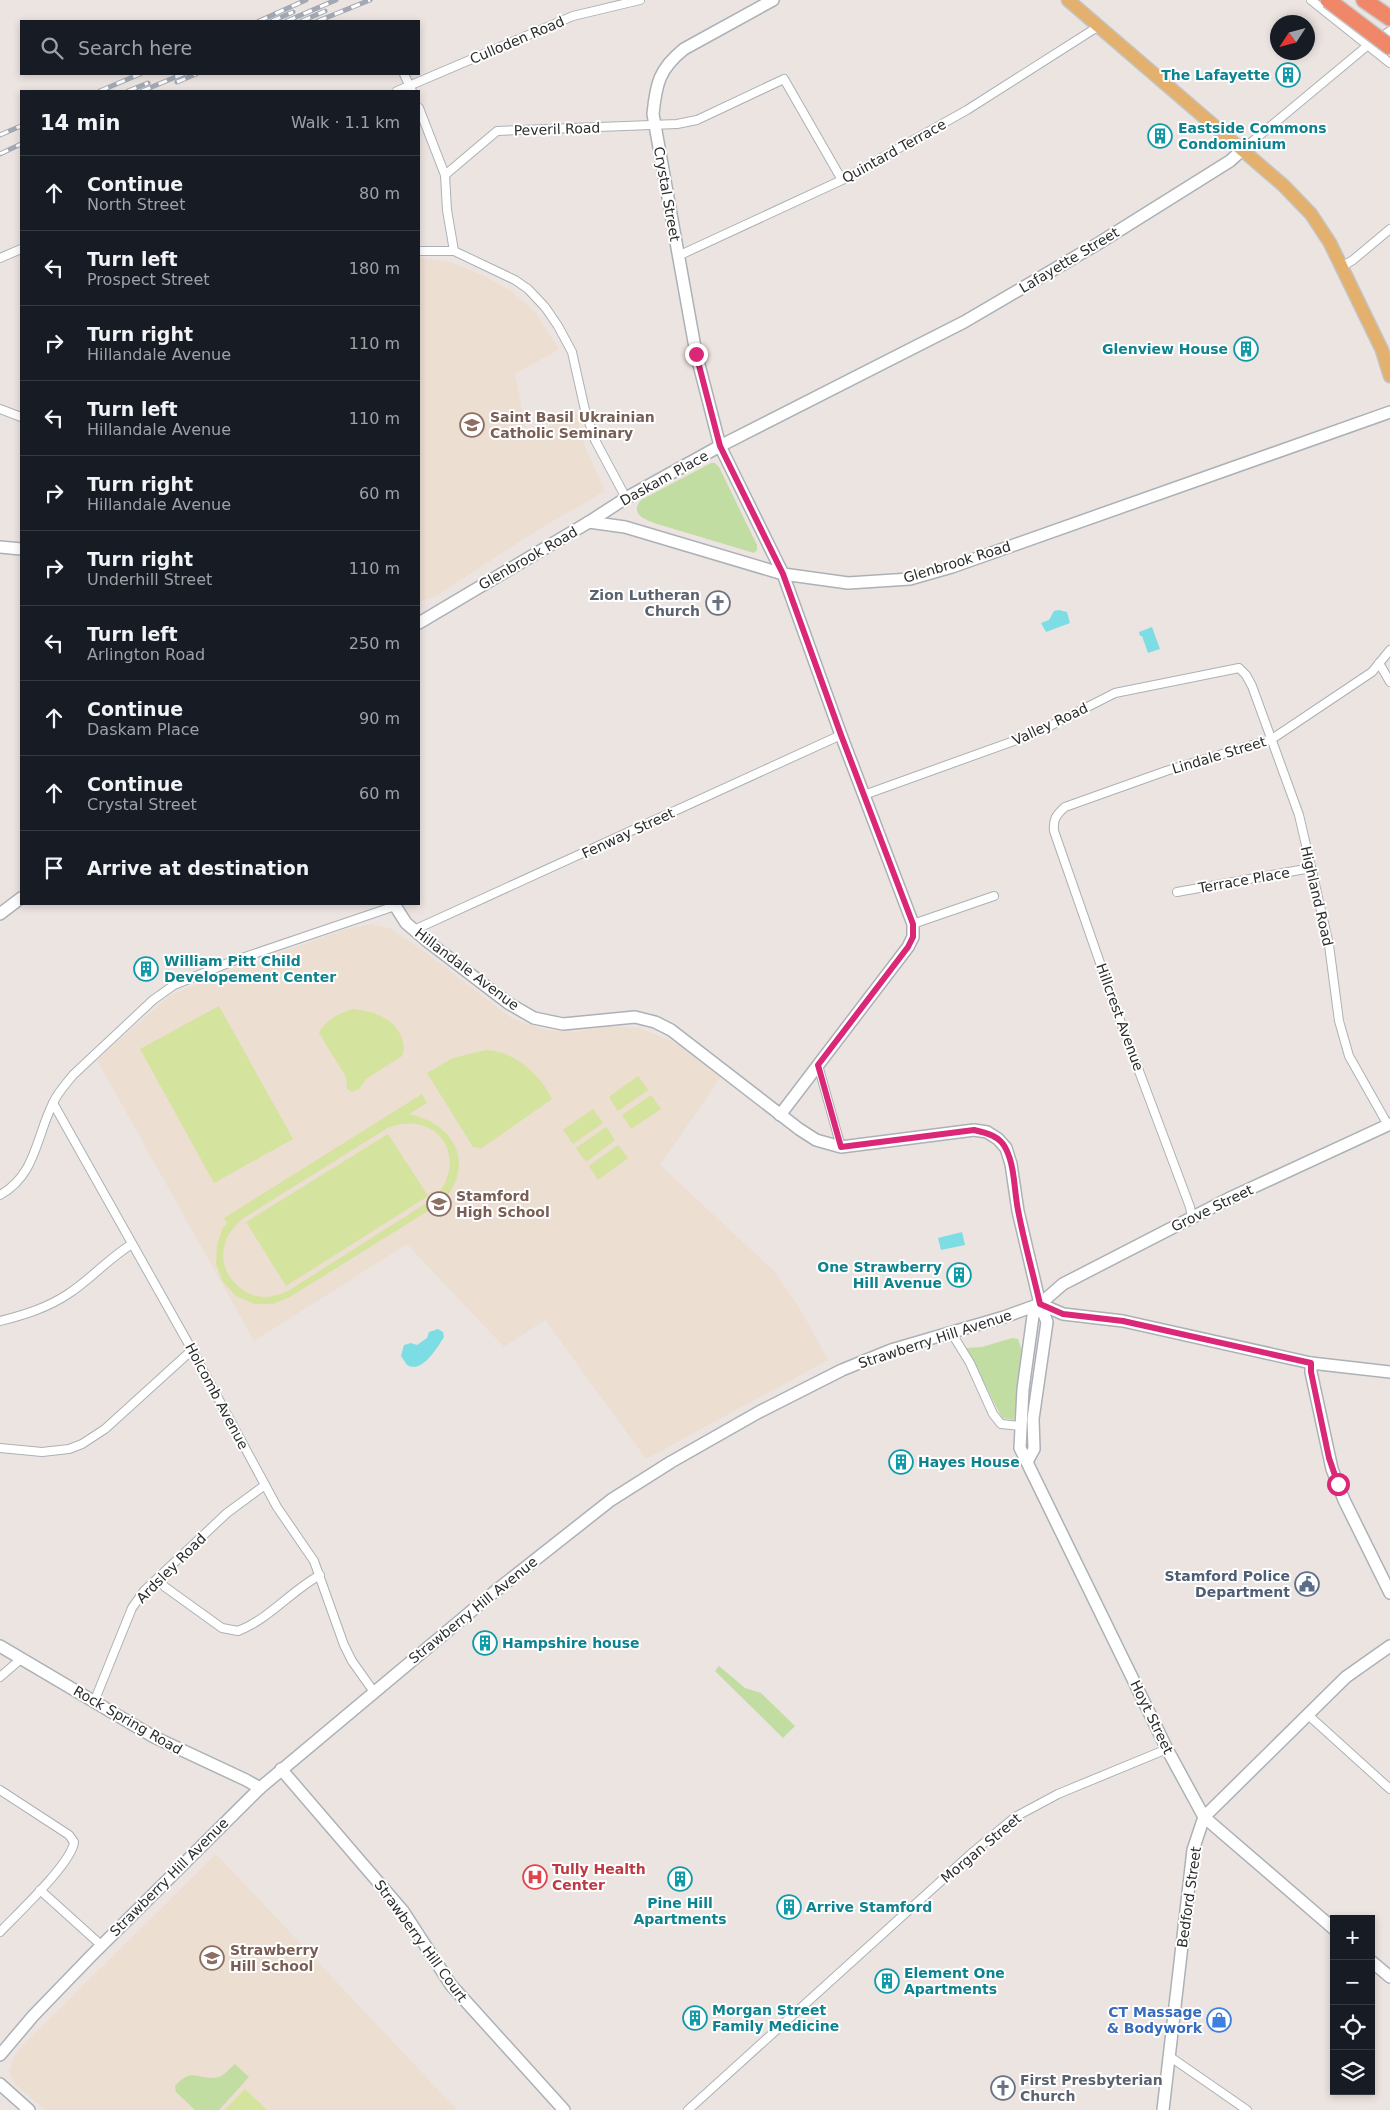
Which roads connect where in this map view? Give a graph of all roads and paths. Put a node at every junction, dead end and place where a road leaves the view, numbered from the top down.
1 (640, 0) edge
2 (773, 0) edge
3 (1068, 0) edge
4 (1311, 0) edge
5 (1328, 0) edge
6 (1364, 0) edge
7 (1390, 18) edge
8 (1099, 26) junction
9 (1390, 31) edge
10 (1367, 46) junction
11 (1390, 47) edge
12 (1390, 63) edge
13 (404, 75) edge
14 (411, 89) edge
15 (420, 111) edge
16 (655, 125) junction
17 (1242, 150) junction
18 (445, 175) junction
19 (842, 180) junction
20 (1390, 229) edge
21 (20, 249) edge
22 (420, 250) edge
23 (454, 252) junction
24 (678, 256) junction
25 (0, 258) edge
26 (1343, 266) junction
27 (1386, 354) edge
28 (1390, 376) edge
29 (0, 409) edge
30 (1390, 412) edge
31 (20, 417) edge
32 (720, 446) junction
33 (626, 498) junction
34 (589, 522) junction
35 (0, 547) edge
36 (20, 549) edge
37 (783, 574) junction
38 (420, 620) edge
39 (1390, 650) edge
40 (1379, 663) junction
41 (1239, 668) joint
42 (1390, 682) edge
43 (841, 735) junction
44 (1272, 739) junction
45 (864, 795) junction
46 (1056, 815) joint
47 (1311, 868) junction
48 (1177, 892) dead end
49 (994, 896) dead end
50 (20, 899) edge
51 (394, 905) edge
52 (0, 914) edge
53 (913, 924) junction
54 (414, 930) junction
55 (818, 1065) junction
56 (53, 1103) junction
57 (780, 1115) junction
58 (1389, 1124) edge
59 (841, 1147) junction
60 (0, 1195) edge
61 (1192, 1218) junction
62 (132, 1244) junction
63 (1040, 1304) junction
64 (0, 1321) edge
65 (950, 1332) junction
66 (192, 1350) junction
67 (1311, 1363) junction
68 (1390, 1372) edge
69 (1021, 1426) junction
70 (0, 1448) edge
71 (1027, 1462) junction
72 (265, 1485) junction
73 (320, 1575) junction
74 (158, 1578) junction
75 (1390, 1593) edge
76 (0, 1646) edge
77 (1390, 1646) edge
78 (22, 1658) junction
79 (0, 1677) edge
80 (374, 1692) junction
81 (94, 1702) junction
82 (1307, 1714) junction
83 (1167, 1749) junction
84 (281, 1769) junction
85 (260, 1788) junction
86 (1390, 1789) edge
87 (0, 1790) edge
88 (1204, 1817) junction
89 (40, 1890) junction
90 (1330, 1926) edge
91 (0, 1932) edge
92 (101, 1945) junction
93 (1375, 1964) edge
94 (1390, 1977) edge
95 (0, 2055) edge
96 (1169, 2056) junction
97 (0, 2084) edge
98 (29, 2110) edge
99 (564, 2110) edge
100 (688, 2110) edge
101 (1163, 2110) edge
102 (1247, 2110) edge

1 - 14 street, Culloden Road
2 - 16 street, Crystal Street
3 - 8 main road
4 - 10 street
5 - 11 highway, bridge
6 - 7 highway
8 - 17 main road
8 - 19 street, Quintard Terrace
9 - 10 street, Lafayette Street
10 - 12 street
10 - 17 street, Lafayette Street
13 - 14 street
15 - 18 street
16 - 18 street, Peveril Road
16 - 19 street, Peveril Road
16 - 24 street, Crystal Street
17 - 26 main road
17 - 32 street, Lafayette Street
18 - 23 street
19 - 24 street, Quintard Terrace
20 - 26 street
21 - 25 street
22 - 23 street
23 - 33 street
24 - 32 street, Crystal Street
26 - 27 main road
27 - 28 main road
29 - 31 street
30 - 37 street, Glenbrook Road
32 - 33 street, Daskam Place
32 - 37 street, Daskam Place
33 - 34 street, Daskam Place
34 - 37 street, Glenbrook Road
34 - 38 street, Glenbrook Road
35 - 36 street
37 - 43 street, Daskam Place
39 - 40 street, Lindale Street
40 - 42 street
40 - 44 street, Lindale Street
41 - 44 street, Highland Road
41 - 45 street, Valley Road
43 - 45 street, Daskam Place
43 - 54 street, Fenway Street
44 - 46 street, Lindale Street
44 - 47 street, Highland Road
45 - 53 street, Daskam Place
46 - 61 street, Hillcrest Avenue
47 - 48 street, Terrace Place
47 - 58 street, Highland Road
49 - 53 street
50 - 52 street
51 - 54 street, Hillandale Avenue
51 - 56 street, Hillandale Avenue
53 - 55 street
54 - 57 street, Hillandale Avenue
55 - 57 street
55 - 59 street
56 - 60 street, Hillandale Avenue
56 - 62 street, Holcomb Avenue
57 - 59 street, Hillandale Avenue
58 - 61 street, Grove Street
59 - 63 street, Hillandale Avenue
61 - 63 street, Grove Street
62 - 64 street
62 - 66 street, Holcomb Avenue
63 - 65 street, Strawberry Hill Avenue
63 - 67 street
63 - 69 street, Hoyt Street
63 - 71 street
65 - 69 street
65 - 80 street, Strawberry Hill Avenue
66 - 70 street
66 - 72 street, Holcomb Avenue
67 - 68 street
67 - 75 street
69 - 71 street, Hoyt Street
71 - 83 street, Hoyt Street
72 - 73 street, Holcomb Avenue
72 - 74 street, Ardsley Road
73 - 74 street
73 - 80 street, Holcomb Avenue
74 - 81 street, Ardsley Road
76 - 78 street, Rock Spring Road
77 - 82 street, Bedford Street
78 - 79 street
78 - 81 street, Rock Spring Road
80 - 84 street, Strawberry Hill Avenue
81 - 85 street, Rock Spring Road
82 - 86 street
82 - 88 street, Bedford Street
83 - 88 street, Hoyt Street
83 - 100 street, Morgan Street
84 - 85 street, Strawberry Hill Avenue
84 - 99 street, Strawberry Hill Court
85 - 92 street, Strawberry Hill Avenue
87 - 89 street
88 - 90 street, Hoyt Street
88 - 96 street, Bedford Street
89 - 91 street
89 - 92 street
92 - 95 street, Strawberry Hill Avenue
93 - 94 street
96 - 101 street, Bedford Street
96 - 102 street
97 - 98 street

